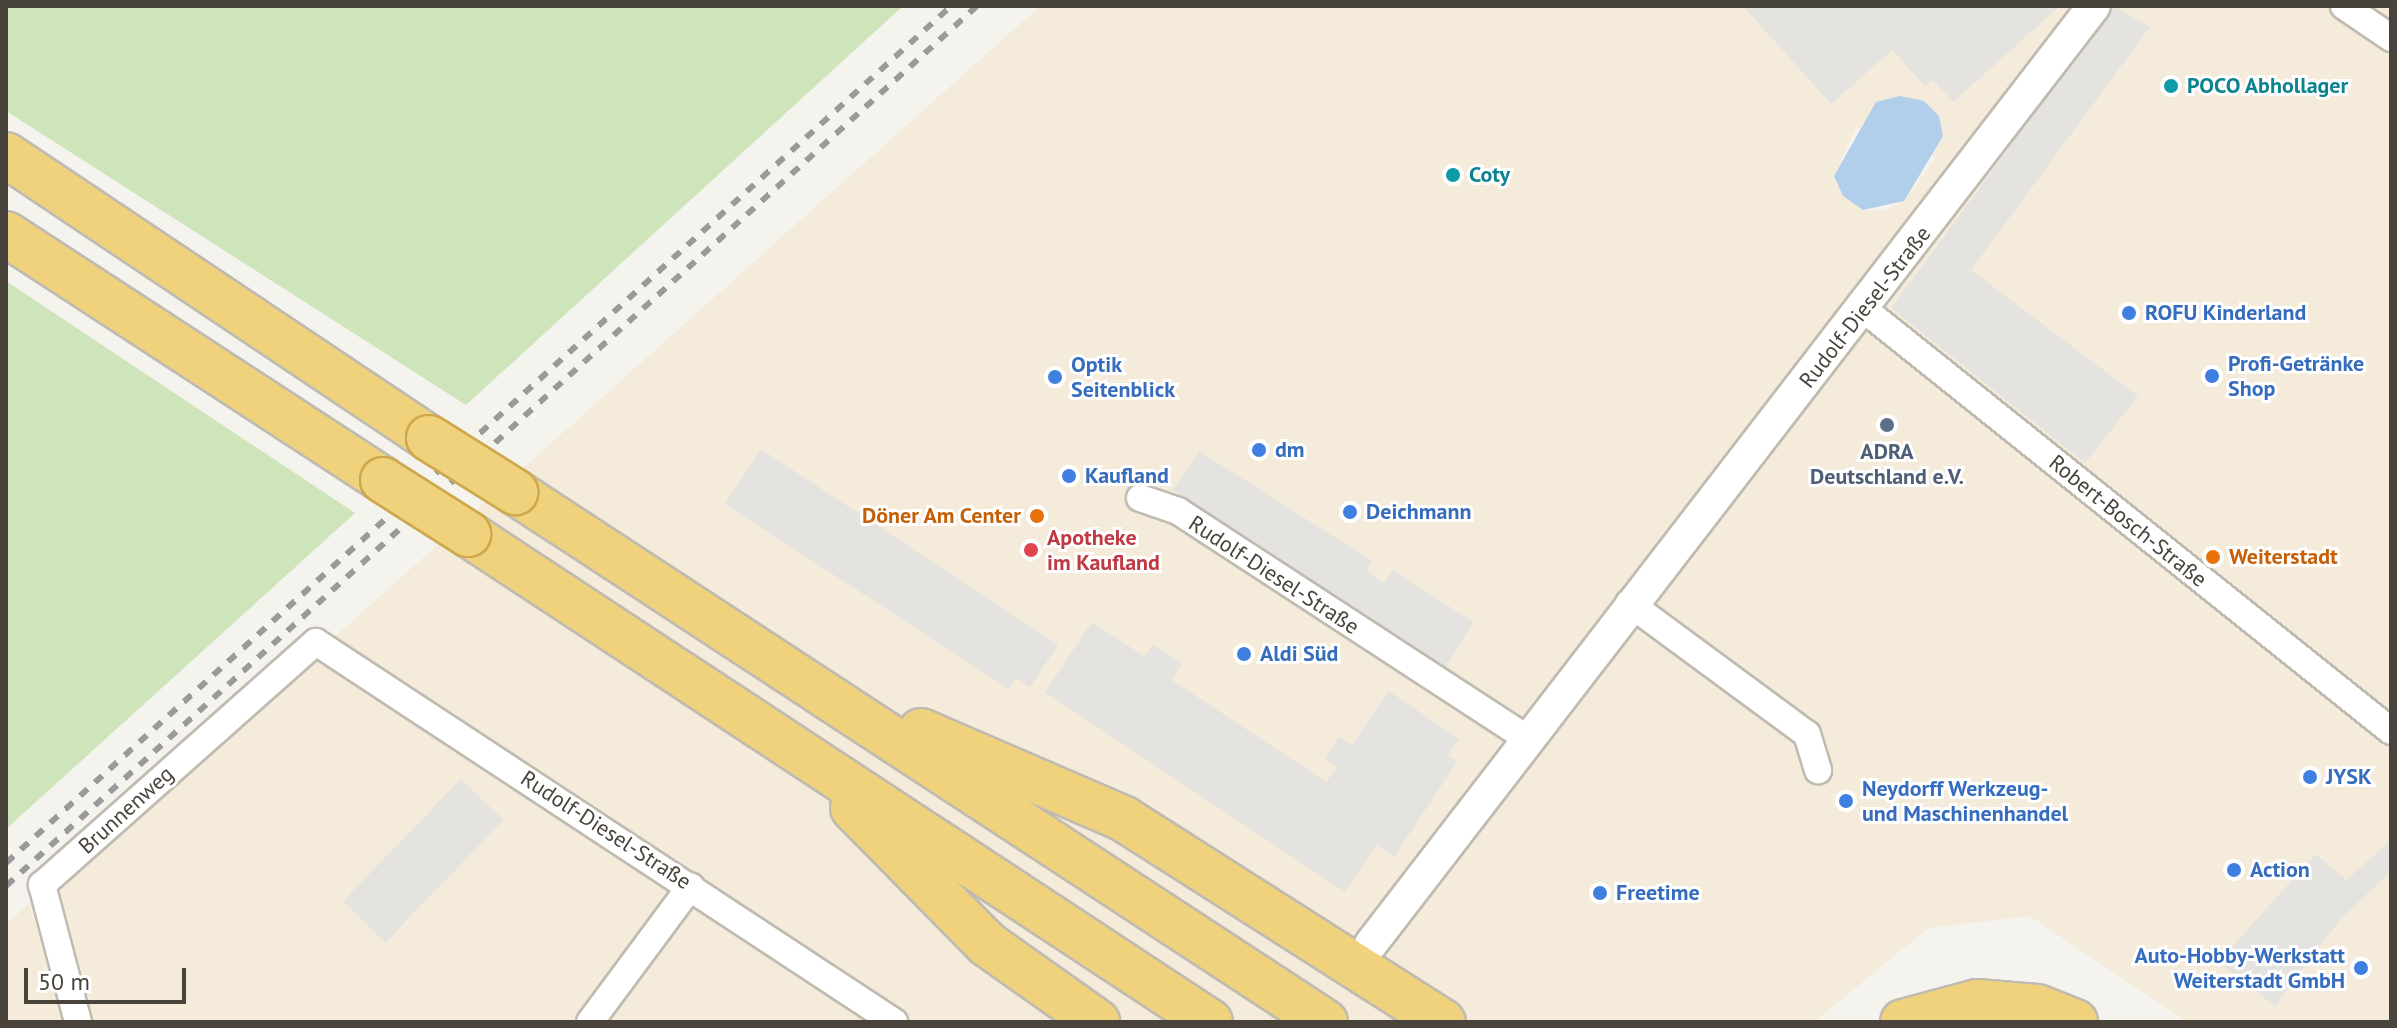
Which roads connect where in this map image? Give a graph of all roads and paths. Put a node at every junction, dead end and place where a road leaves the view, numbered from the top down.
1 (2094, 6) edge
2 (2344, 6) edge
3 (2391, 38) edge
4 (6, 155) edge
5 (6, 234) edge
6 (1866, 311) junction
7 (1140, 498) dead end
8 (1629, 603) junction
9 (316, 642) joint
10 (802, 678) junction
11 (2391, 731) edge
12 (1525, 737) junction
13 (798, 751) junction
14 (1818, 770) dead end
15 (691, 886) junction
16 (1371, 944) tunnel mouth
17 (78, 1022) edge
18 (590, 1022) edge
19 (894, 1022) edge
20 (1097, 1022) edge
21 (1210, 1022) edge
22 (1325, 1022) edge
23 (1443, 1022) edge
24 (1903, 1022) edge
25 (2075, 1022) edge

1 - 6 street, Rudolf-Diesel-Straße
2 - 3 street
4 - 10 highway, bridge
5 - 13 highway, bridge
6 - 8 street, Rudolf-Diesel-Straße
6 - 11 street, Robert-Bosch-Straße
7 - 12 street, Rudolf-Diesel-Straße
8 - 12 street, Rudolf-Diesel-Straße
8 - 14 street
9 - 15 street, Rudolf-Diesel-Straße
9 - 17 street, Brunnenweg
10 - 22 highway
10 - 23 highway
12 - 16 street, Rudolf-Diesel-Straße
13 - 20 highway
13 - 21 highway
15 - 18 street
15 - 19 street, Rudolf-Diesel-Straße
24 - 25 highway

